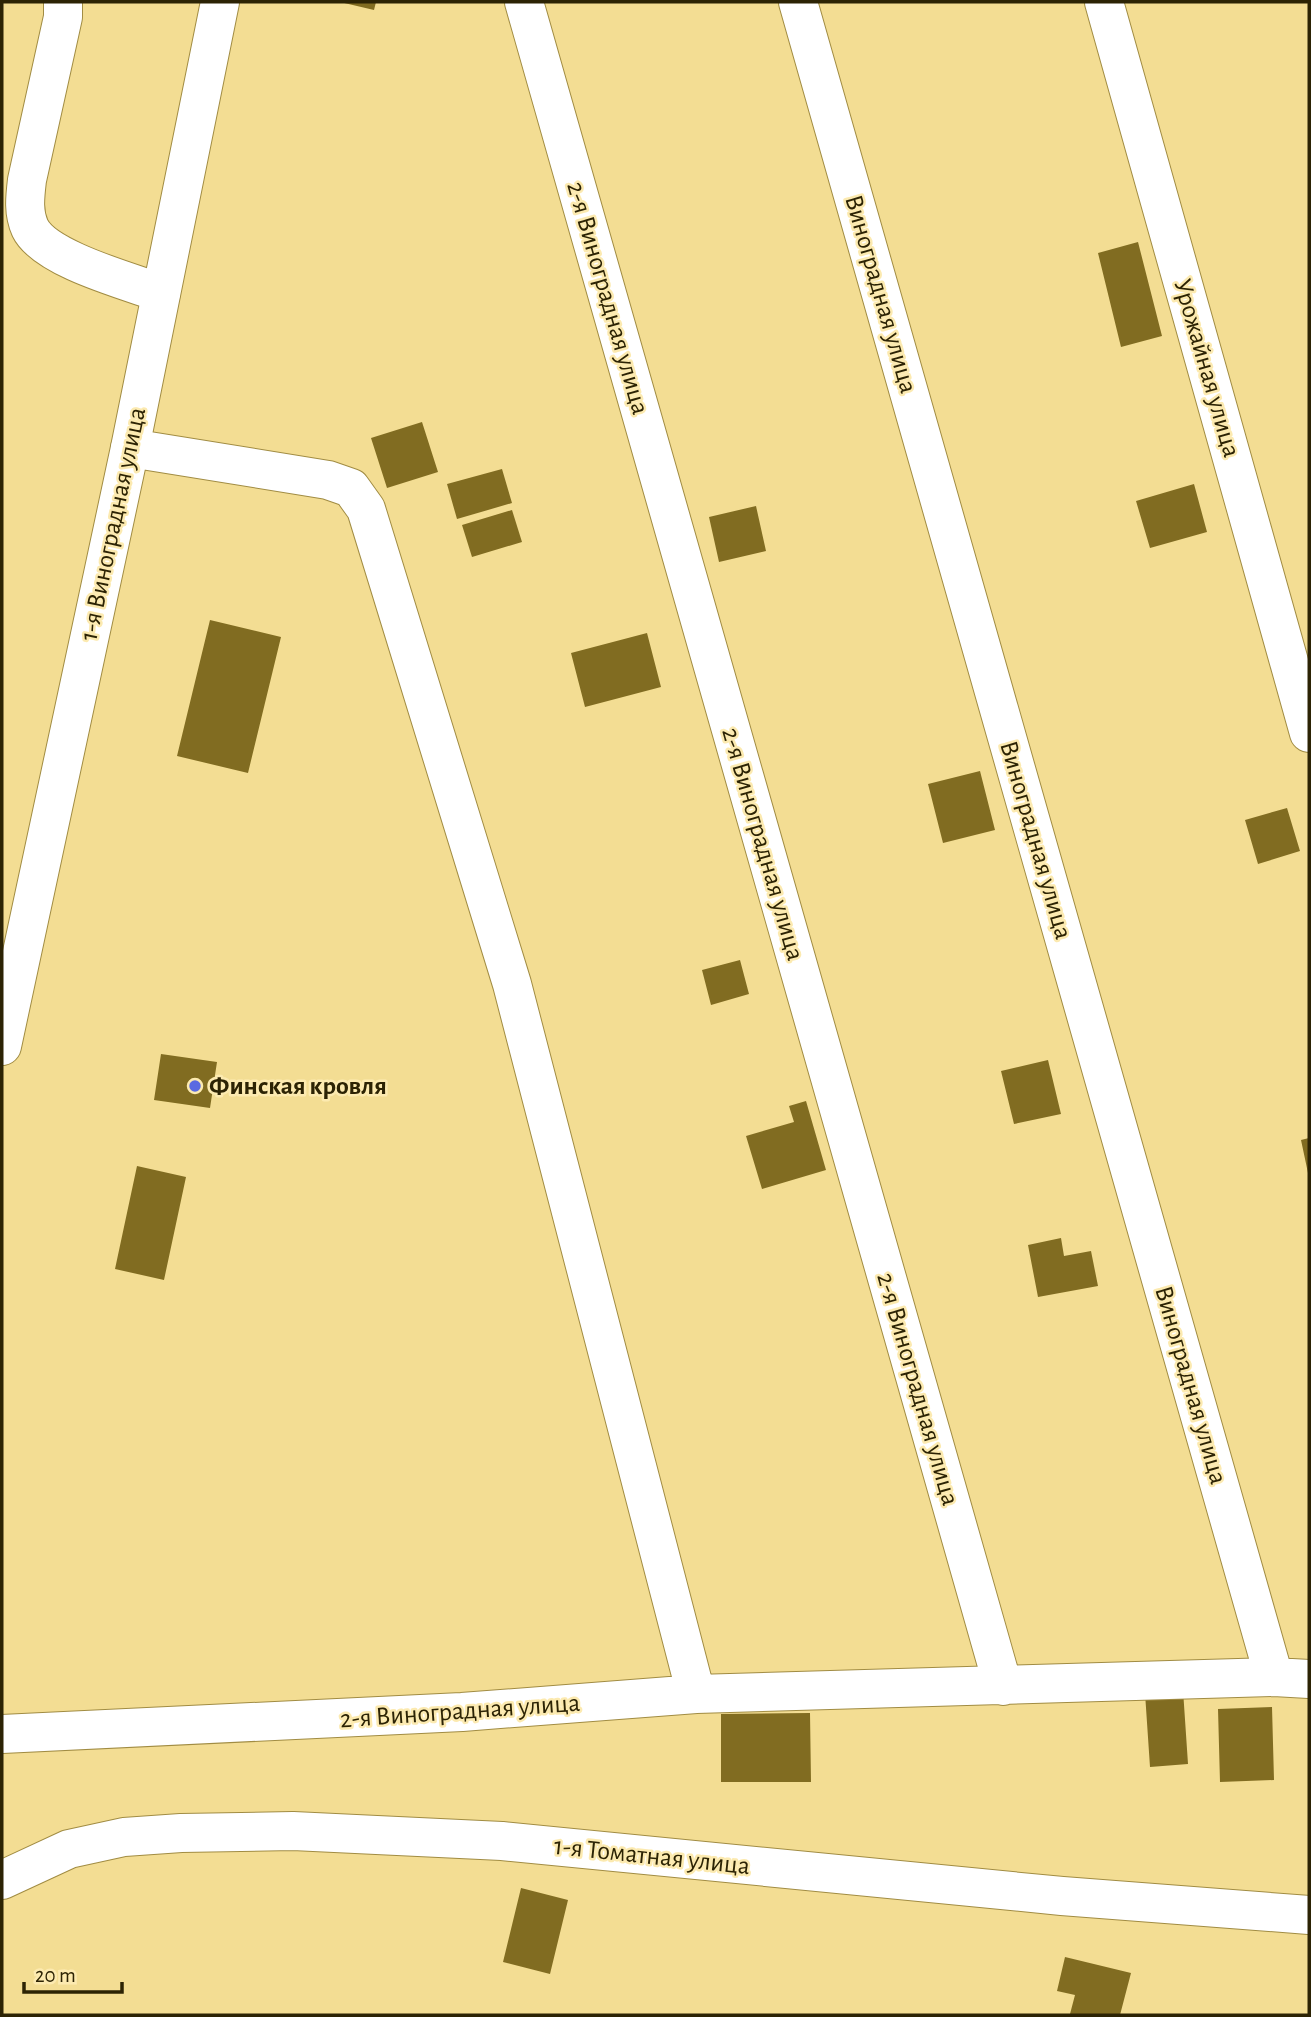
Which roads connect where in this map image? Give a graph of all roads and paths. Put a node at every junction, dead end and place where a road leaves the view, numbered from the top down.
1 (63, 2) edge
2 (220, 2) edge
3 (524, 2) edge
4 (798, 2) edge
5 (1104, 2) edge
6 (16, 227) edge
7 (161, 293) junction
8 (130, 448) junction
9 (1309, 733) edge
10 (2, 1046) edge
11 (1291, 1679) edge
12 (1003, 1686) junction
13 (696, 1694) junction
14 (2, 1734) edge
15 (2, 1880) edge
16 (1309, 1915) edge

1 - 6 street
2 - 7 street, 1-я Виноградная улица
3 - 12 street, 2-я Виноградная улица
4 - 11 street, Виноградная улица
5 - 9 street, Урожайная улица
6 - 7 street
7 - 8 street, 1-я Виноградная улица
8 - 10 street, 1-я Виноградная улица
8 - 13 street
11 - 12 street, 2-я Виноградная улица
12 - 13 street, 2-я Виноградная улица
13 - 14 street, 2-я Виноградная улица
15 - 16 street, 1-я Томатная улица

